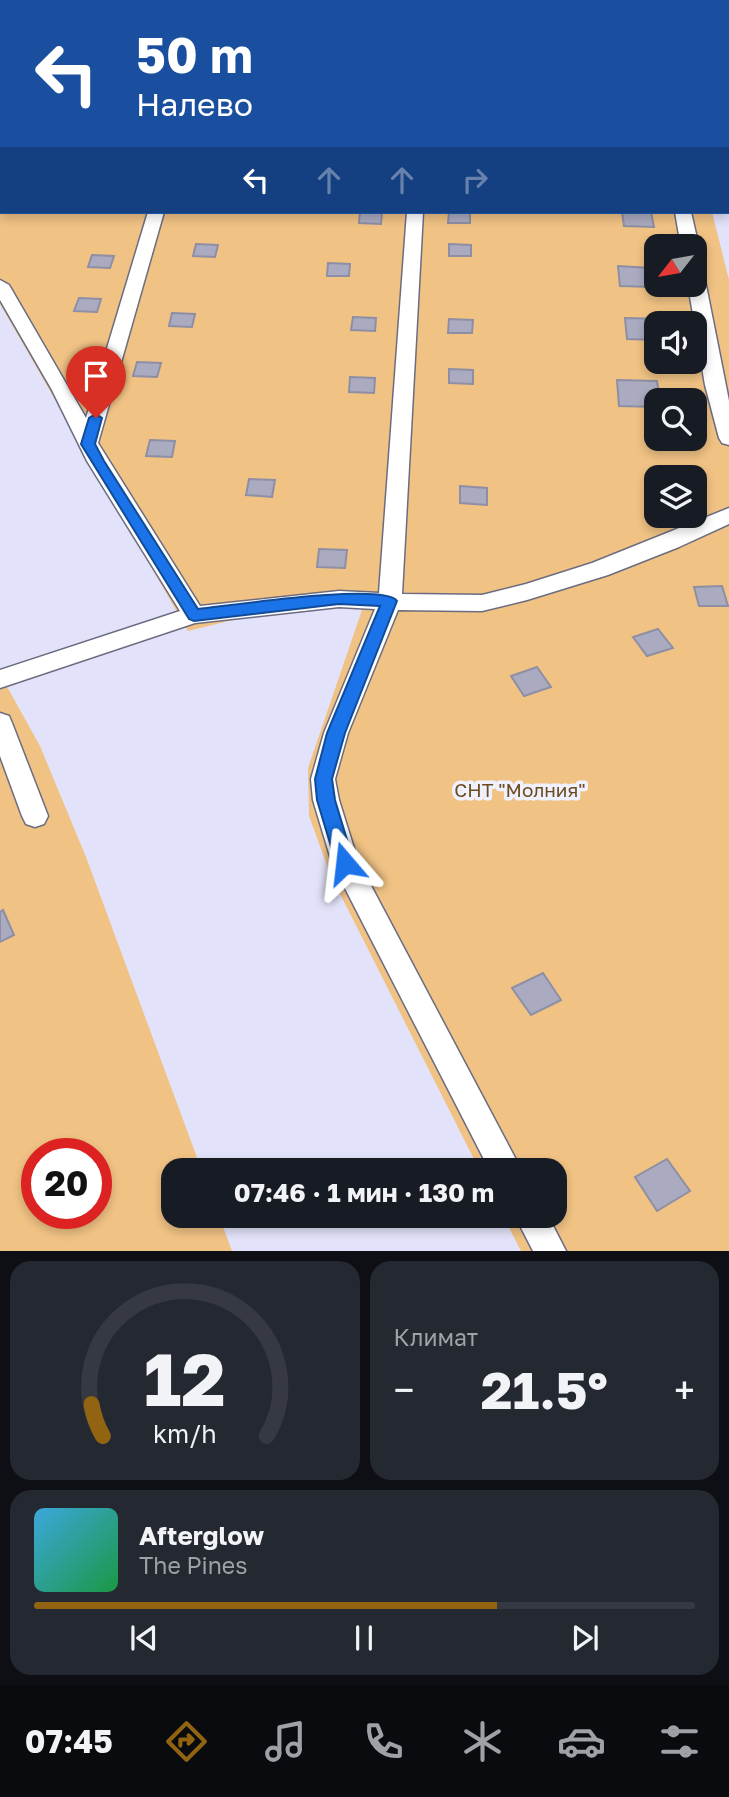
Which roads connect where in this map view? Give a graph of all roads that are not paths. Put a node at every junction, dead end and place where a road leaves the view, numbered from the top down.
1 (155, 214) edge
2 (415, 214) edge
3 (683, 214) edge
4 (687, 234) edge
5 (0, 285) edge
6 (699, 298) edge
7 (729, 438) edge
8 (88, 444) junction
9 (729, 515) edge
10 (390, 601) junction
11 (194, 615) junction
12 (0, 679) edge
13 (0, 723) edge
14 (35, 816) dead end
15 (500, 1158) edge
16 (538, 1228) edge
17 (550, 1251) edge

1 - 8 lane
2 - 10 lane
3 - 4 lane
5 - 8 lane
6 - 7 lane
8 - 11 lane
9 - 10 lane
10 - 11 lane
10 - 15 lane
11 - 12 lane
13 - 14 lane
16 - 17 lane

